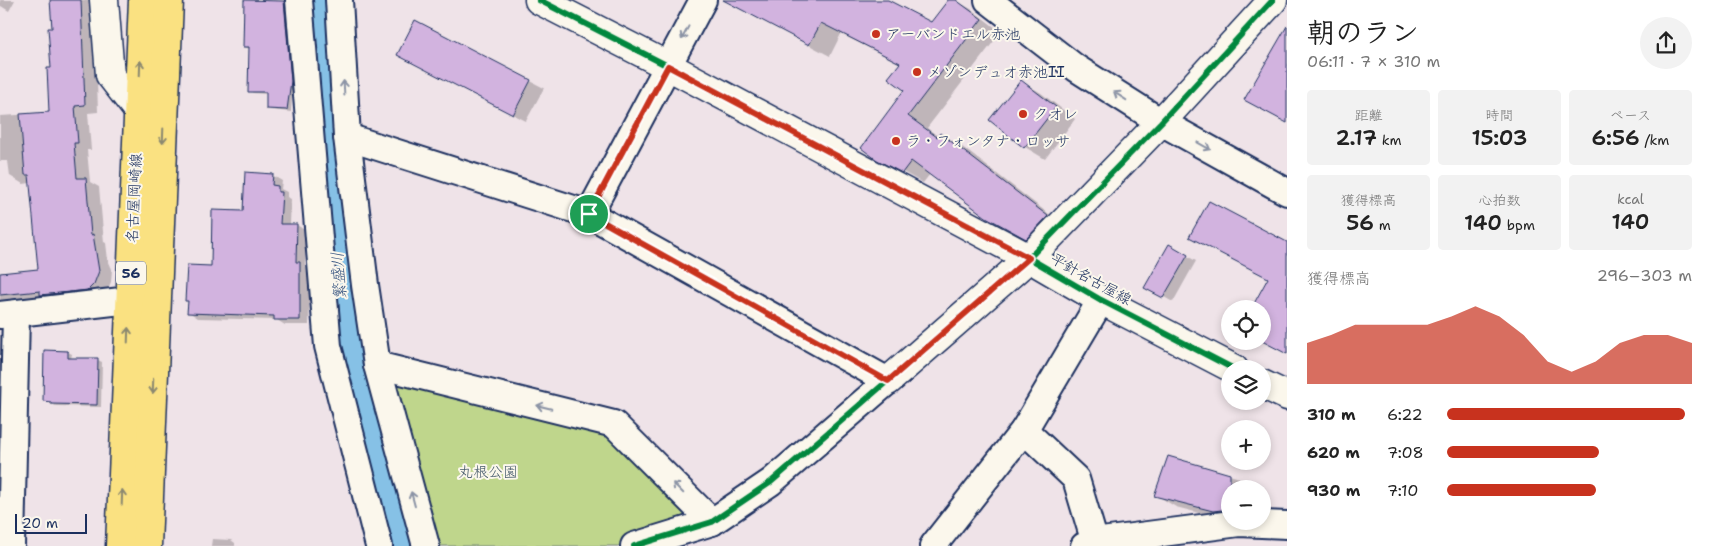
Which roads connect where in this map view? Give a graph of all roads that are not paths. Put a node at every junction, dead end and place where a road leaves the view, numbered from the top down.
1 (104, 0) edge
2 (143, 0) edge
3 (169, 0) edge
4 (299, 0) edge
5 (339, 0) edge
6 (539, 0) edge
7 (703, 0) edge
8 (988, 0) edge
9 (1273, 0) edge
10 (668, 66) junction
11 (138, 111) junction
12 (1161, 122) junction
13 (347, 137) junction
14 (1287, 192) edge
15 (589, 214) junction
16 (1029, 258) junction
17 (130, 300) junction
18 (1101, 300) junction
19 (8, 314) edge
20 (1221, 362) edge
21 (377, 365) junction
22 (888, 381) junction
23 (1271, 388) edge
24 (1287, 396) edge
25 (1024, 430) junction
26 (712, 522) junction
27 (1287, 524) edge
28 (1091, 545) edge
29 (11, 546) edge
30 (120, 546) edge
31 (147, 546) edge
32 (379, 546) edge
33 (426, 546) edge
34 (634, 546) edge
35 (934, 546) edge

1 - 11 street
11 -> 2 main road, 名古屋岡崎線 / 56
3 -> 31 main road, 名古屋岡崎線 / 56
4 - 32 street
13 -> 5 street
6 - 10 street, 平針名古屋線
7 -> 10 street
12 -> 8 street
9 - 12 street
10 - 15 street
10 - 16 street, 平針名古屋線
11 - 17 main road, 名古屋岡崎線 / 56
12 -> 14 street
12 - 16 street
13 - 15 street
13 - 21 street
15 - 22 street
16 - 18 street, 平針名古屋線
16 - 22 street
17 - 19 street
30 -> 17 main road, 名古屋岡崎線 / 56
18 - 20 street, 平針名古屋線
18 - 25 street
19 - 29 street
26 -> 21 street
33 -> 21 street
22 - 26 street
23 - 24 street
25 - 28 street
25 - 35 street
26 - 34 street
27 - 28 street

